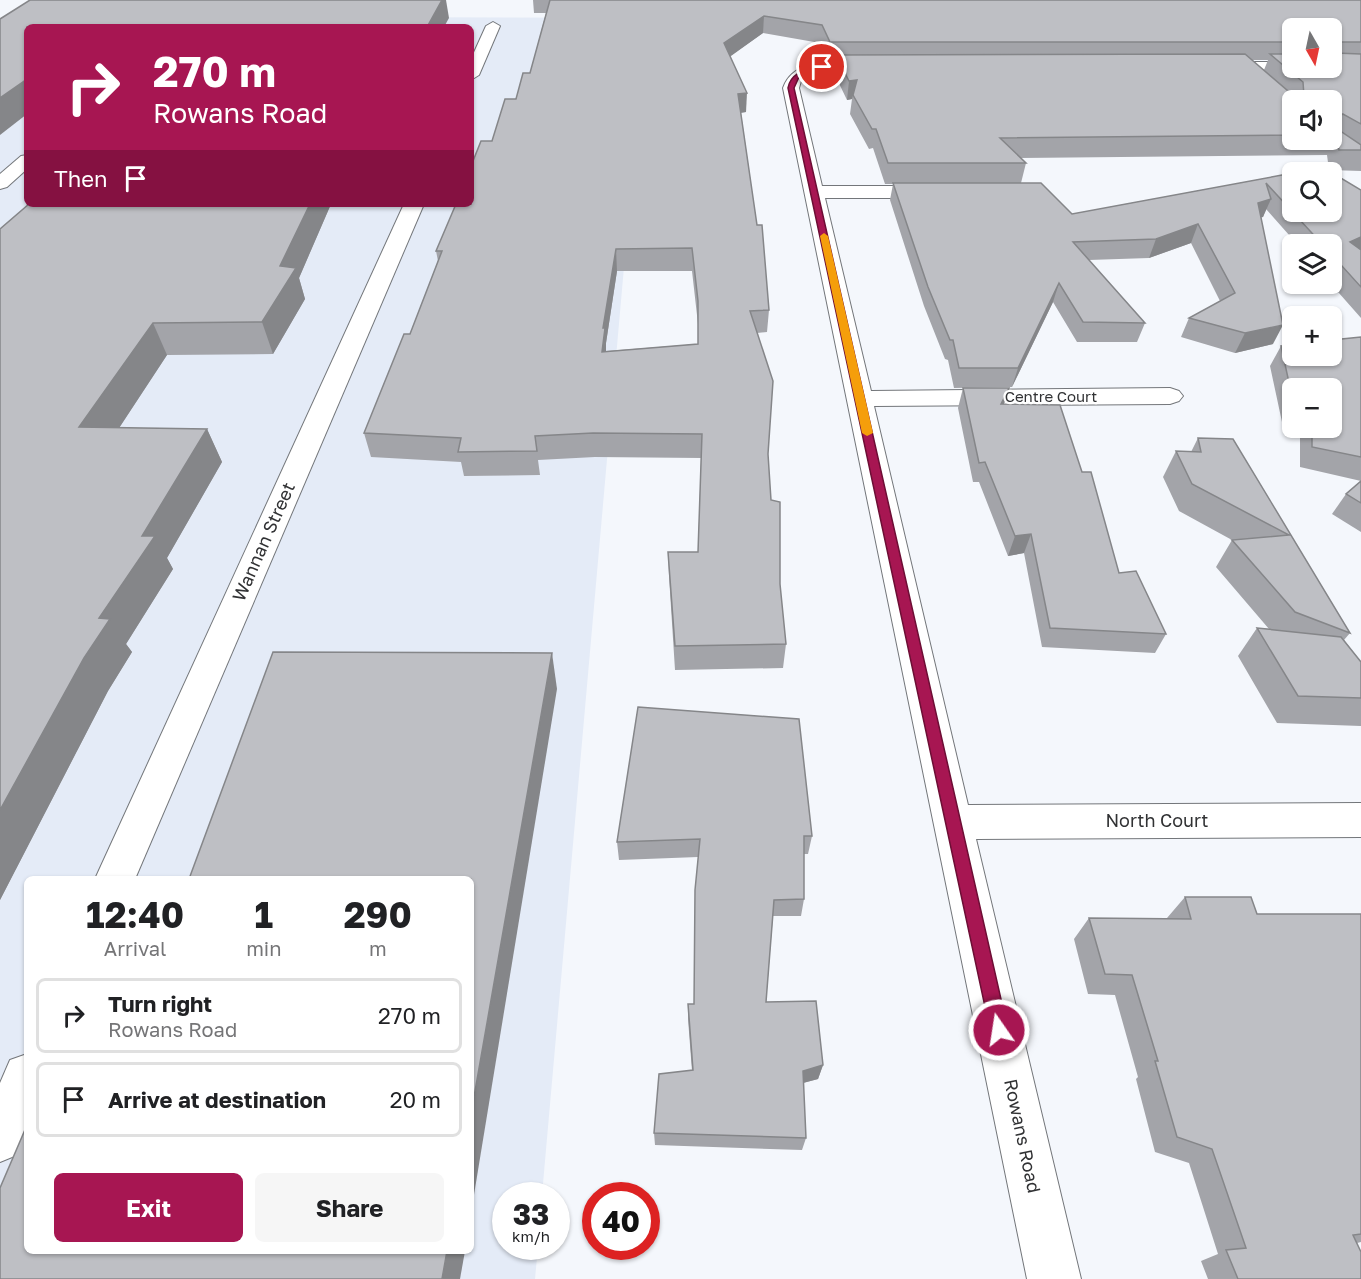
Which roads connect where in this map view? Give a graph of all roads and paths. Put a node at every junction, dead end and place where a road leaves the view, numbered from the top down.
1 (493, 26) dead end
2 (894, 65) edge
3 (1197, 66) edge
4 (1243, 66) junction
5 (1282, 66) edge
6 (474, 68) edge
7 (1263, 84) edge
8 (24, 163) edge
9 (0, 183) edge
10 (815, 192) junction
11 (960, 192) edge
12 (413, 207) edge
13 (1170, 396) dead end
14 (860, 399) junction
15 (1361, 820) edge
16 (952, 822) junction
17 (116, 876) edge
18 (24, 1084) edge
19 (0, 1137) edge
20 (1054, 1279) edge

1 - 6 street
2 - 10 street, Rowans Road
3 - 4 street
4 - 5 street
4 - 7 street
8 - 9 street
10 - 11 street
10 - 14 street, Rowans Road
12 - 17 street, Wannan Street
13 - 14 street, Centre Court
14 - 16 street, Rowans Road
15 - 16 street, North Court
16 - 20 street, Rowans Road
18 - 19 street

